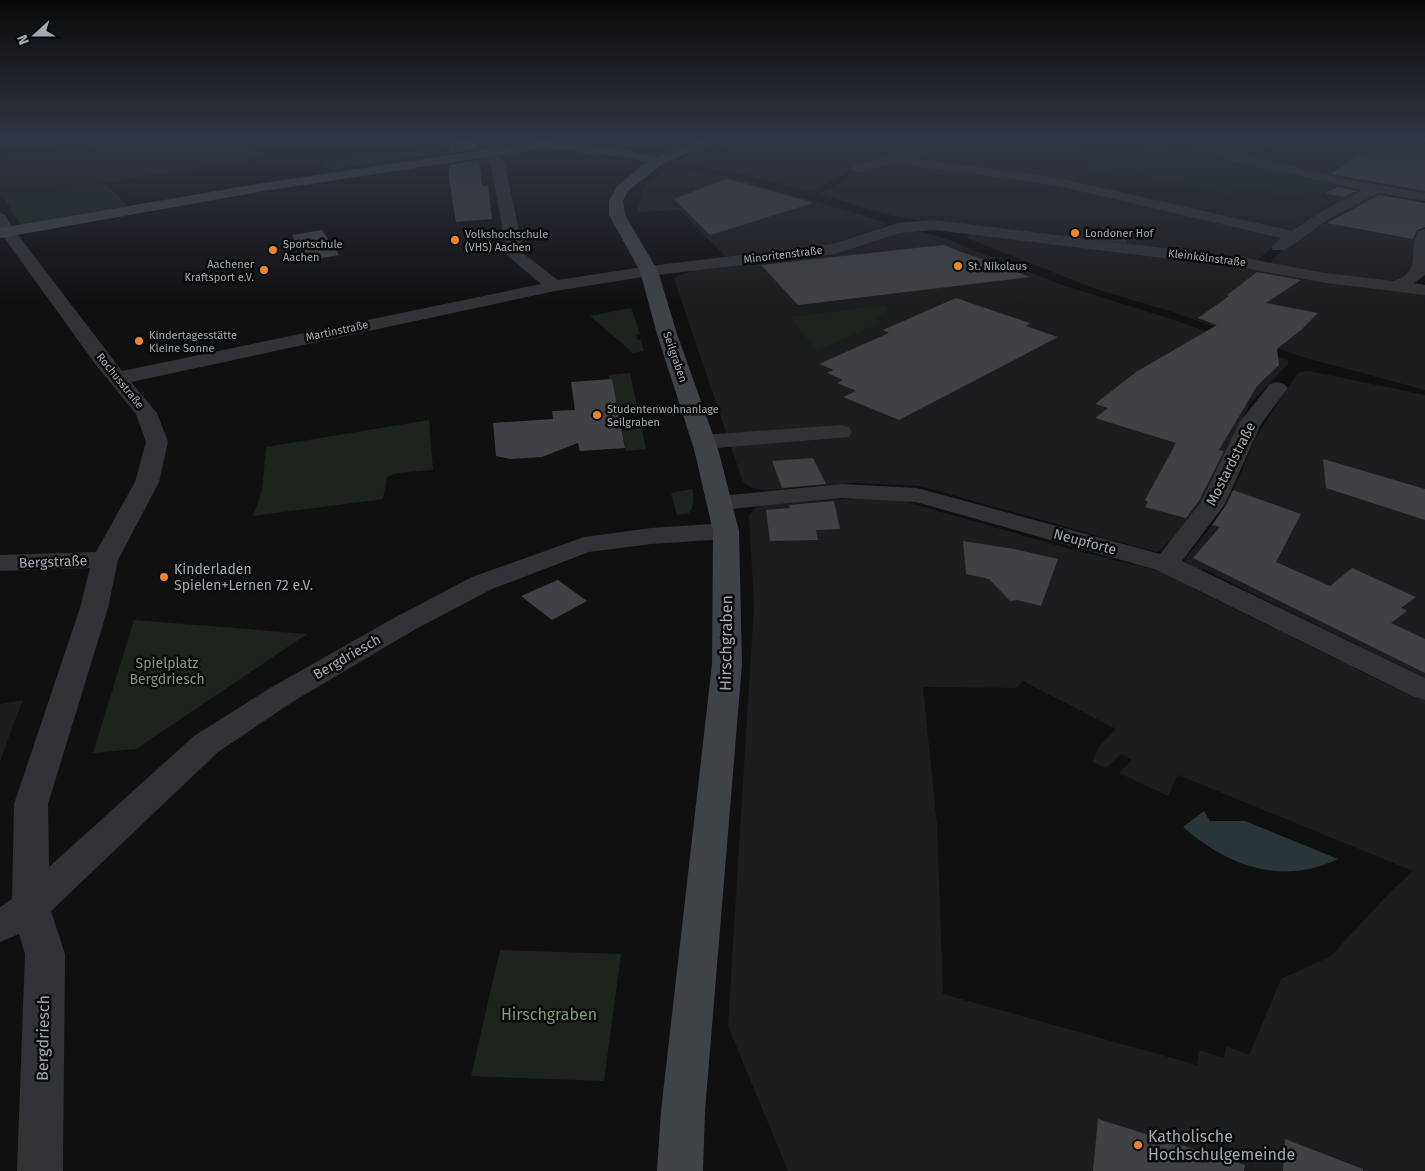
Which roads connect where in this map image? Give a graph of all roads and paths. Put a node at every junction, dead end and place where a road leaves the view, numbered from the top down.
1 (209, 196) edge
2 (504, 196) edge
3 (619, 196) edge
4 (1118, 196) edge
5 (1363, 196) edge
6 (3, 228) edge
7 (1425, 234) edge
8 (1019, 235) joint
9 (1293, 236) junction
10 (1259, 265) junction
11 (649, 271) junction
12 (1422, 272) edge
13 (555, 286) junction
14 (1395, 286) junction
15 (1425, 290) edge
16 (118, 378) junction
17 (1277, 388) dead end
18 (841, 432) dead end
19 (704, 442) junction
20 (720, 503) junction
21 (726, 531) junction
22 (105, 560) junction
23 (0, 563) edge
24 (1166, 564) junction
25 (1425, 690) edge
26 (16, 917) edge
27 (40, 1171) edge
28 (680, 1171) edge

1 - 6 street
2 - 13 street
3 - 11 street, Seilgraben
4 - 9 street
5 - 9 street
6 - 16 street, Rochusstraße
7 - 12 street
8 - 10 street, Kleinkölnstraße
8 - 11 street, Minoritenstraße
9 - 10 street
10 - 14 street, Kleinkölnstraße
11 - 13 street
11 - 19 street, Seilgraben
12 - 14 street
13 - 16 street, Martinstraße
14 - 15 street, Kleinkölnstraße
16 - 22 street, Rochusstraße
17 - 24 street, Mostardstraße
18 - 19 street
19 - 20 street, Seilgraben
20 - 21 street, Hirschgraben
20 - 24 street, Neupforte
21 - 26 street, Bergdriesch
21 - 28 street, Hirschgraben
22 - 23 street, Bergstraße
22 - 26 street, Bergdriesch
24 - 25 street, Neupforte
26 - 27 street, Bergdriesch

